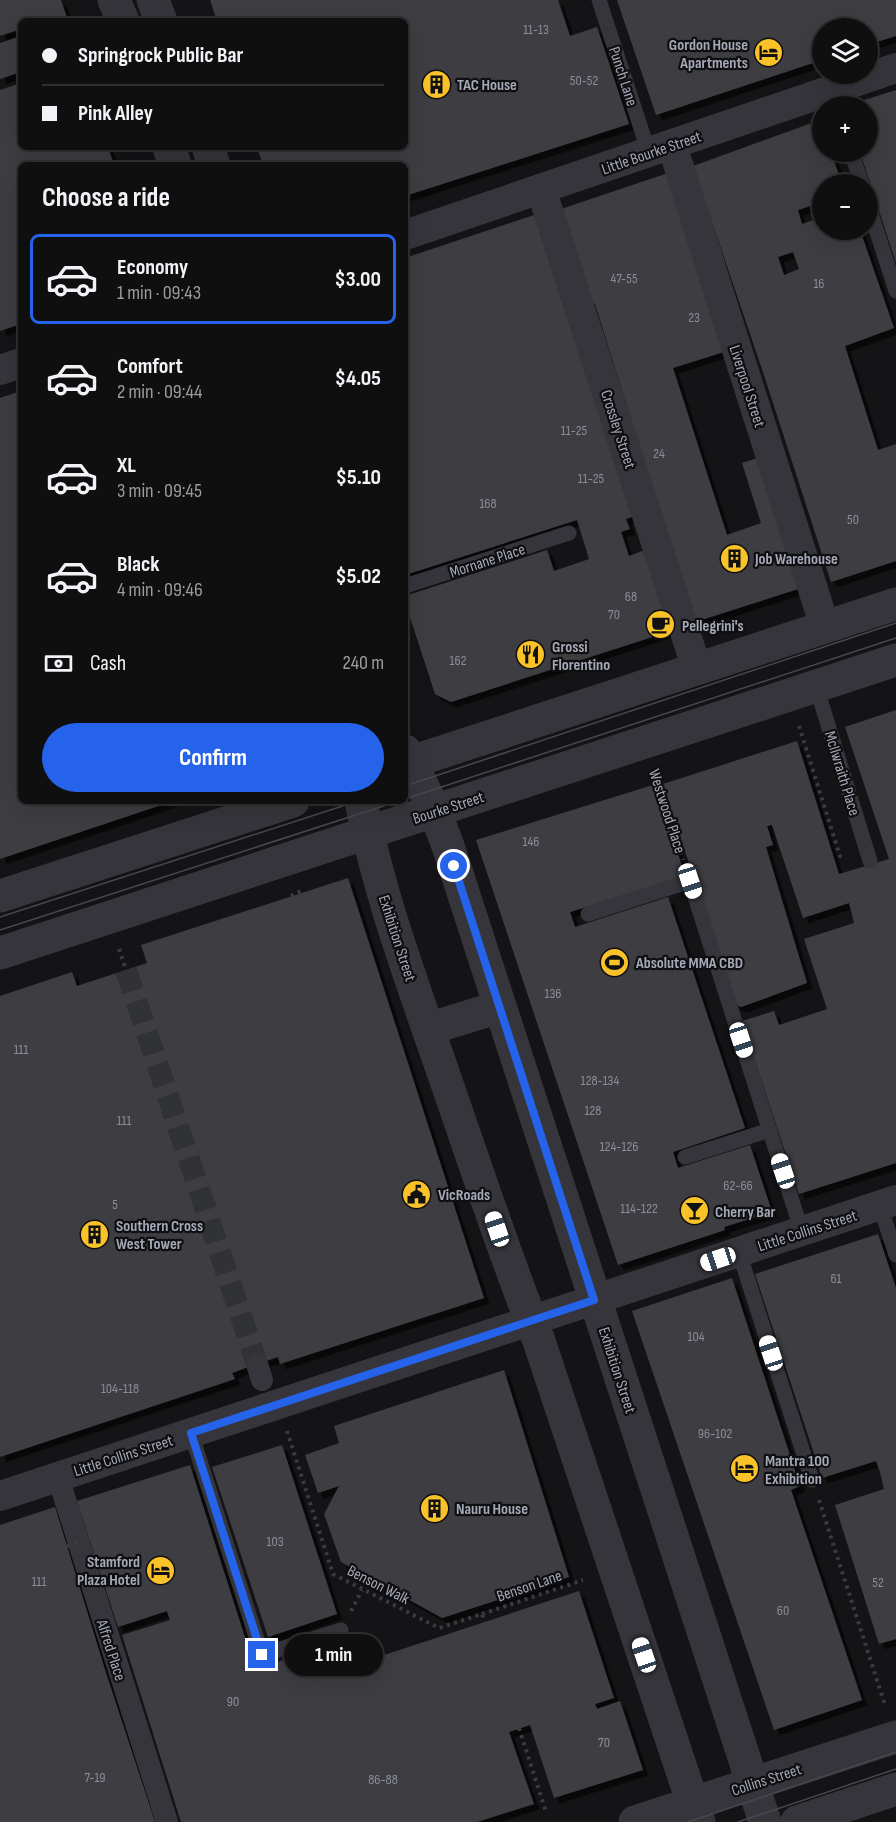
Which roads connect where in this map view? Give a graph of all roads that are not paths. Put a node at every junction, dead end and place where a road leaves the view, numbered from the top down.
1 (114, 0) edge
2 (153, 0) edge
3 (598, 0) edge
4 (122, 18) edge
5 (160, 18) edge
6 (896, 68) edge
7 (840, 96) edge
8 (812, 105) edge
9 (660, 149) junction
10 (541, 189) junction
11 (408, 234) edge
12 (878, 235) edge
13 (896, 291) edge
14 (18, 364) edge
15 (0, 370) edge
16 (569, 533) dead end
17 (408, 585) edge
18 (896, 604) edge
19 (825, 627) junction
20 (896, 660) edge
21 (697, 669) junction
22 (816, 686) junction
23 (408, 759) edge
24 (408, 761) edge
25 (284, 804) edge
26 (362, 804) edge
27 (435, 811) junction
28 (367, 833) junction
29 (870, 861) dead end
30 (0, 896) edge
31 (588, 914) dead end
32 (0, 953) edge
33 (499, 1007) junction
34 (428, 1029) junction
35 (770, 1131) junction
36 (685, 1157) dead end
37 (888, 1203) edge
38 (802, 1232) junction
39 (739, 1252) junction
40 (896, 1255) edge
41 (594, 1300) junction
42 (531, 1321) junction
43 (191, 1433) junction
44 (57, 1477) junction
45 (812, 1480) road end
46 (0, 1496) edge
47 (340, 1630) dead end
48 (896, 1737) edge
49 (753, 1784) junction
50 (896, 1789) edge
51 (696, 1813) edge
52 (167, 1822) edge
53 (635, 1822) edge
54 (765, 1822) edge
55 (797, 1822) edge

1 - 4 street
2 - 5 street
3 - 9 lane, Punch Lane
6 - 7 street, Little Bourke Street
8 - 9 street, Little Bourke Street
9 - 10 street, Little Bourke Street
9 - 19 street, Liverpool Street
10 - 11 street, Little Bourke Street
10 - 21 street, Crossley Street
12 - 13 lane
14 - 15 street
16 - 17 lane, Mornane Place
18 - 19 street
19 - 21 street
20 - 22 street, Bourke Street
21 - 23 street
22 - 27 street, Bourke Street
22 - 29 lane, McIlwraith Place
24 - 27 street, Exhibition Street
25 - 30 street
26 - 28 street, Exhibition Street
27 - 28 street, Bourke Street
27 - 33 street, Exhibition Street
28 - 32 street, Bourke Street
28 - 34 street, Exhibition Street
31 - 35 lane
33 - 34 street
33 - 41 street, Exhibition Street
34 - 42 street, Exhibition Street
35 - 36 lane
35 - 38 lane
37 - 38 street, Little Collins Street
37 - 40 lane
38 - 39 street, Little Collins Street
39 - 41 street, Little Collins Street
39 - 45 lane
41 - 42 street, Little Collins Street
41 - 49 street, Exhibition Street
42 - 43 street, Little Collins Street
42 - 51 street, Exhibition Street
43 - 44 street, Little Collins Street
43 - 47 lane
44 - 46 street, Little Collins Street
44 - 52 street, Alfred Place
48 - 49 street, Collins Street
49 - 51 street, Collins Street
49 - 54 street, Exhibition Street
50 - 55 street
51 - 53 street, Collins Street

